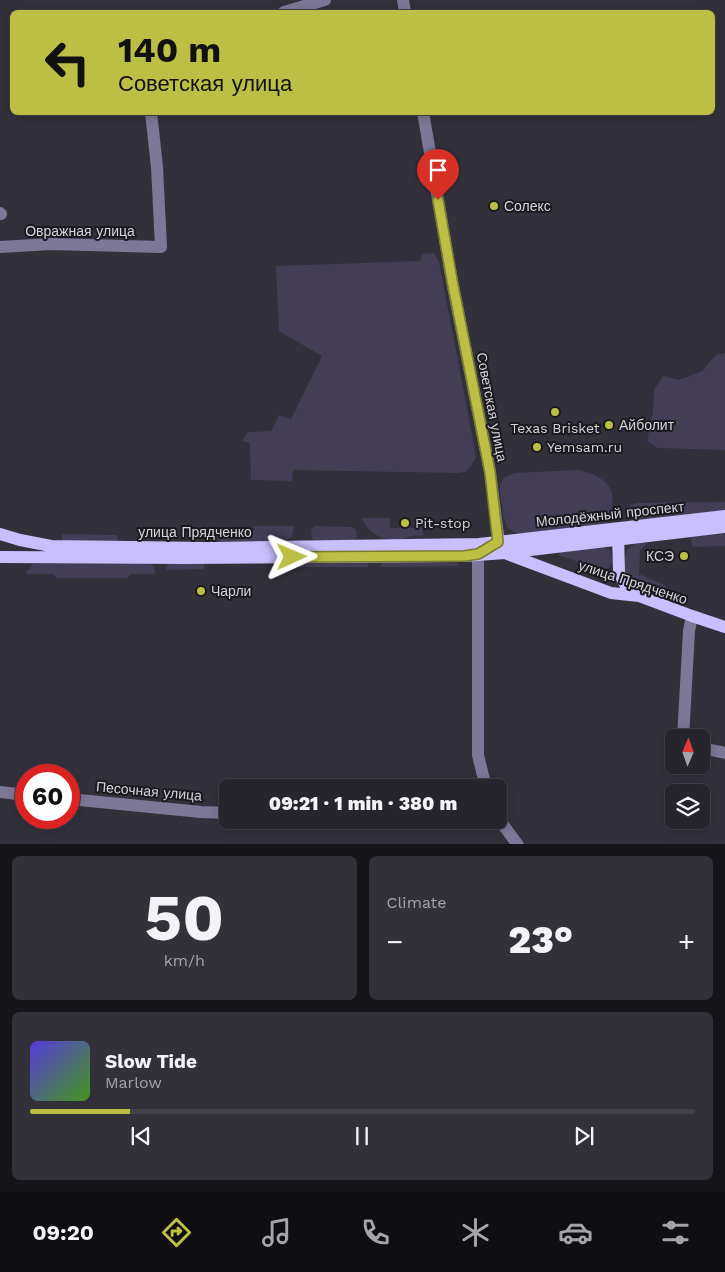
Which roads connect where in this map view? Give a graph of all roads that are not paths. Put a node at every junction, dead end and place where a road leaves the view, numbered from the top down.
1 (325, 0) edge
2 (291, 10) edge
3 (150, 115) edge
4 (424, 115) edge
5 (0, 247) edge
6 (725, 516) edge
7 (725, 527) edge
8 (0, 534) edge
9 (618, 534) junction
10 (502, 547) junction
11 (165, 553) junction
12 (478, 554) junction
13 (0, 557) edge
14 (639, 596) junction
15 (692, 616) junction
16 (725, 627) edge
17 (683, 729) edge
18 (710, 750) edge
19 (725, 753) edge
20 (484, 779) edge
21 (0, 792) edge
22 (15, 794) edge
23 (80, 800) edge
24 (219, 813) edge
25 (507, 829) edge
26 (518, 844) edge

1 - 2 street
3 - 5 street, Овражная улица
4 - 10 street, Советская улица
6 - 9 main road, Молодёжный проспект
7 - 9 main road, Молодёжный проспект
8 - 11 main road, улица Прядченко
9 - 10 main road, Молодёжный проспект
9 - 14 main road
10 - 11 main road, улица Прядченко
10 - 12 street
10 - 14 main road, улица Прядченко
11 - 12 main road, улица Прядченко
11 - 13 main road, улица Прядченко
12 - 20 street
14 - 15 main road, улица Прядченко
15 - 16 main road, улица Прядченко
15 - 17 street
18 - 19 street
21 - 22 street
23 - 24 street, Песочная улица
25 - 26 street

